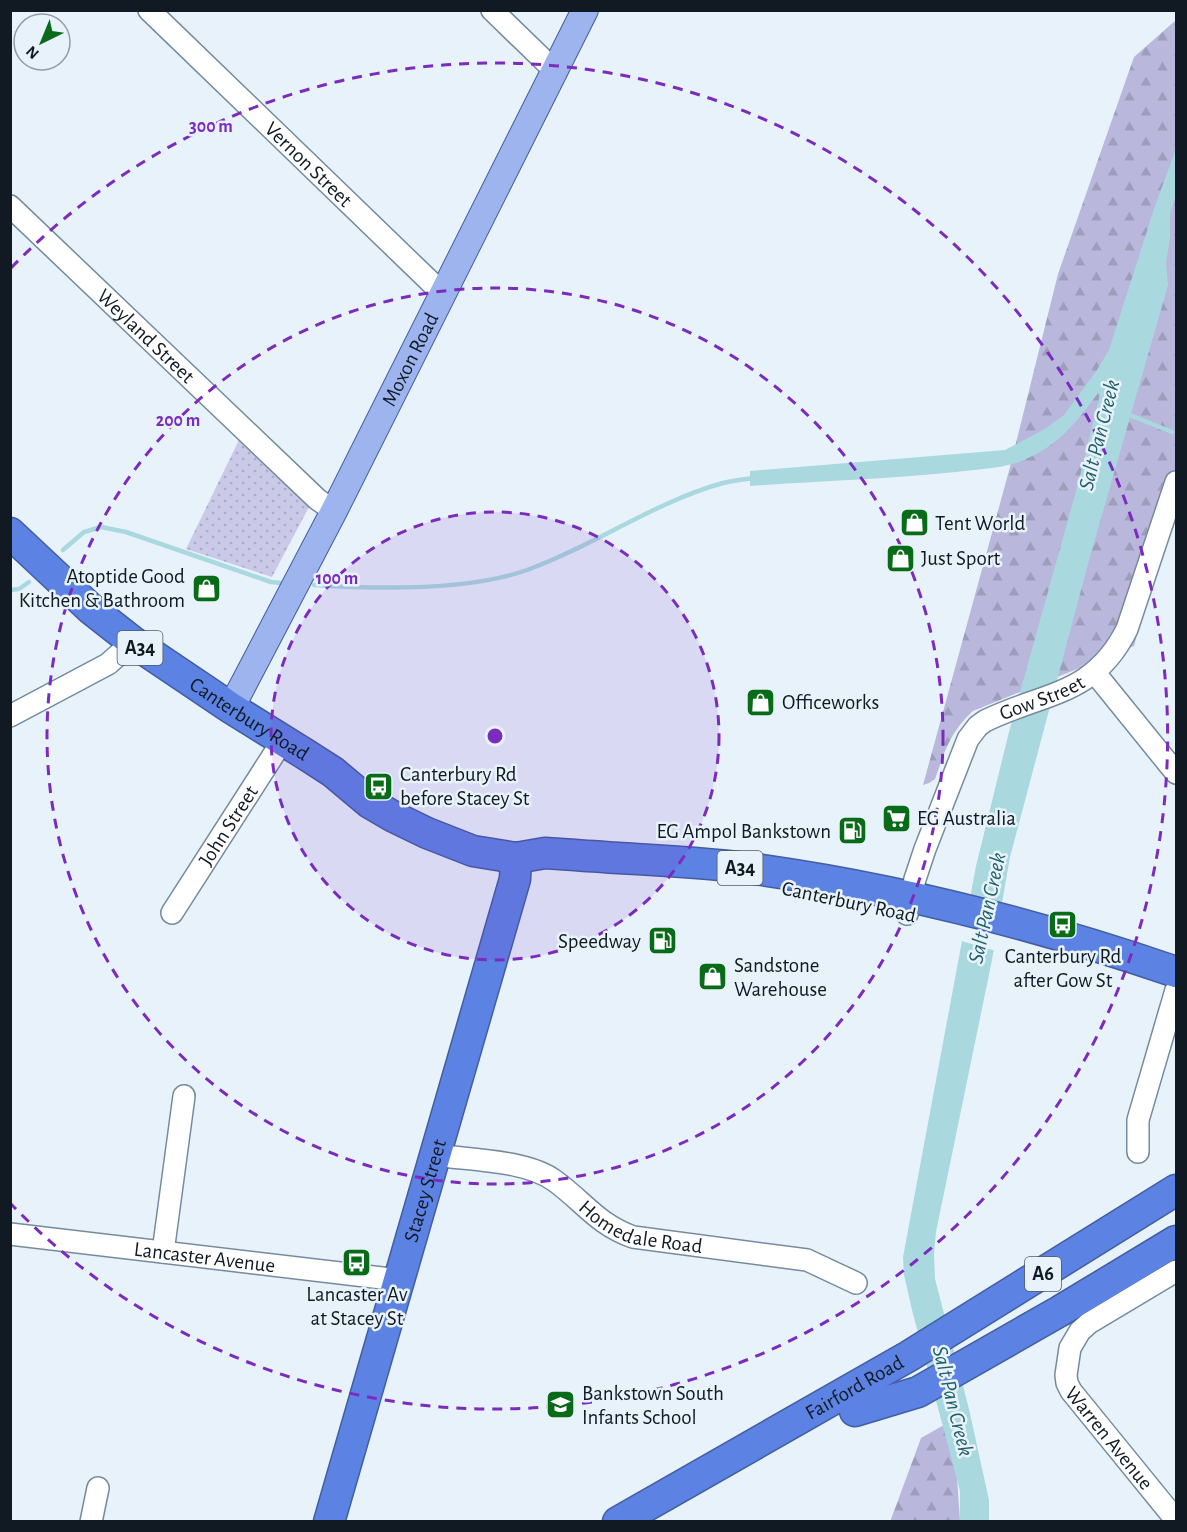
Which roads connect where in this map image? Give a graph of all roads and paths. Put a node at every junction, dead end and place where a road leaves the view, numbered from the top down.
1 (149, 10) edge
2 (492, 10) edge
3 (585, 10) edge
4 (556, 72) junction
5 (10, 206) edge
6 (444, 294) junction
7 (1176, 482) edge
8 (334, 511) junction
9 (10, 532) edge
10 (133, 642) junction
11 (1095, 673) junction
12 (231, 708) junction
13 (10, 716) edge
14 (283, 740) junction
15 (1176, 773) edge
16 (516, 858) junction
17 (909, 905) junction
18 (172, 913) dead end
19 (1001, 928) junction
20 (1176, 972) edge
21 (1176, 991) edge
22 (184, 1096) dead end
23 (1138, 1152) dead end
24 (435, 1155) junction
25 (1176, 1190) edge
26 (1176, 1213) edge
27 (10, 1234) edge
28 (1176, 1240) edge
29 (163, 1252) junction
30 (1176, 1271) edge
31 (399, 1280) junction
32 (856, 1283) dead end
33 (913, 1375) junction
34 (98, 1488) dead end
35 (1176, 1520) edge
36 (91, 1521) edge
37 (330, 1521) edge
38 (618, 1521) edge
39 (659, 1521) edge

1 - 6 street, Vernon Street
2 - 4 street
3 - 4 main road, Moxon Road
4 - 6 main road, Moxon Road
5 - 8 street, Weyland Street
6 - 8 main road, Moxon Road
7 - 11 street, Gow Street
8 - 12 main road, Moxon Road
9 - 10 highway, Canterbury Road / A34
10 - 12 highway, Canterbury Road / A34
10 - 13 street
11 - 15 street
11 - 17 street, Gow Street
12 - 14 highway, Canterbury Road / A34
14 - 16 highway, Canterbury Road / A34
14 - 18 street, John Street
16 - 17 highway, Canterbury Road / A34
16 - 24 highway, Stacey Street
17 - 19 highway, Canterbury Road / A34
19 - 20 highway, Canterbury Road / A34
19 - 21 highway, Canterbury Road / A34
21 - 23 street
22 - 29 street
24 - 31 highway, Stacey Street
24 - 32 street, Homedale Road
25 - 33 highway, Fairford Road / A6
26 - 33 highway, Fairford Road / A6
27 - 29 street, Lancaster Avenue
28 - 33 highway
29 - 31 street, Lancaster Avenue
30 - 35 street, Warren Avenue
31 - 37 highway, Stacey Street
33 - 38 highway, Fairford Road / A6
33 - 39 highway, Fairford Road / A6
34 - 36 street

